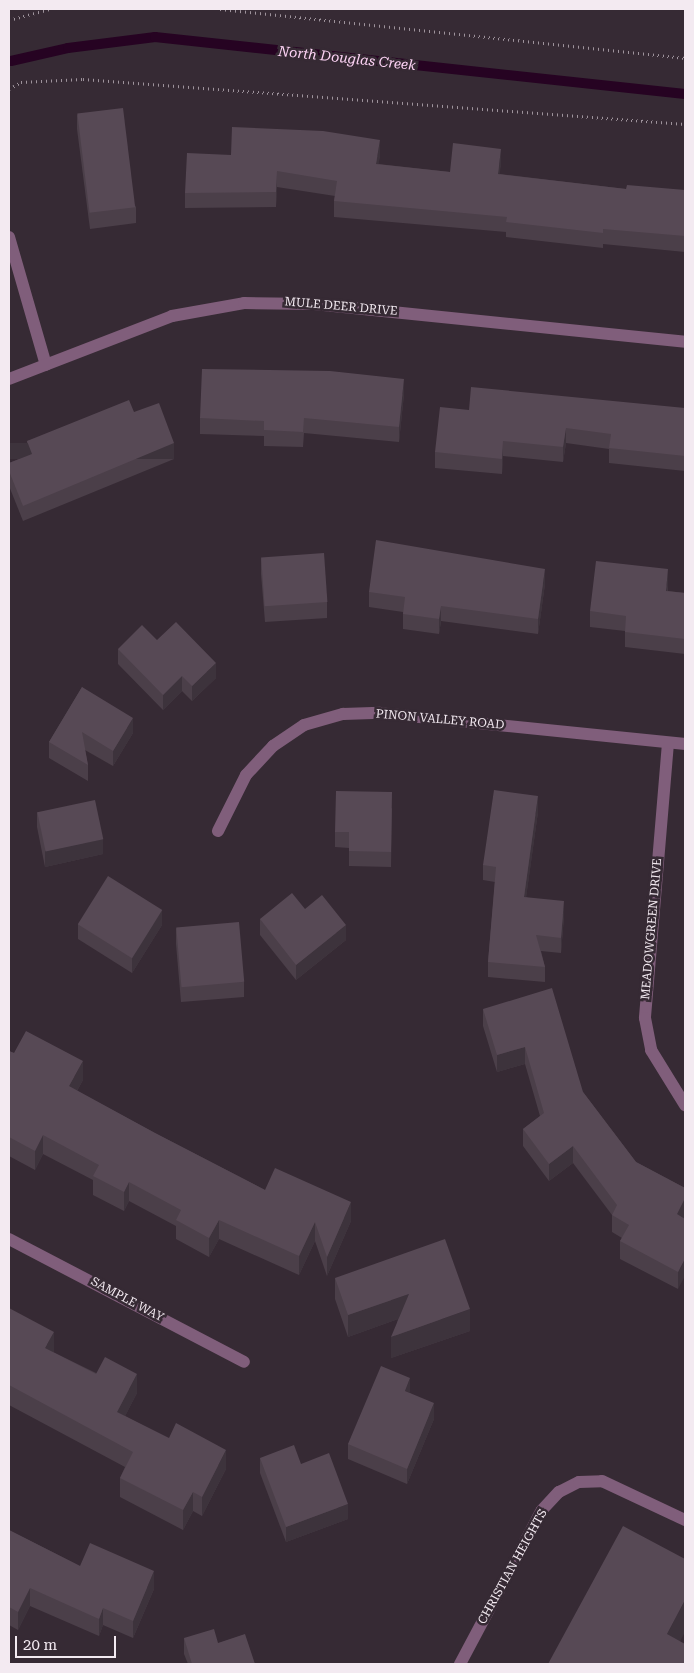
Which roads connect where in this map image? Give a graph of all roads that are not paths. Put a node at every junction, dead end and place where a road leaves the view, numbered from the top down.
1 (9, 237) edge
2 (685, 342) edge
3 (46, 365) junction
4 (9, 379) edge
5 (668, 743) junction
6 (685, 744) edge
7 (218, 830) dead end
8 (685, 1106) edge
9 (9, 1238) edge
10 (244, 1362) dead end
11 (685, 1520) edge
12 (460, 1664) edge

1 - 3 street
2 - 3 street, MULE DEER DRIVE
3 - 4 street, MULE DEER DRIVE
5 - 6 street, PINON VALLEY ROAD
5 - 7 street, PINON VALLEY ROAD
5 - 8 street, MEADOWGREEN DRIVE
9 - 10 street, SAMPLE WAY
11 - 12 street, CHRISTIAN HEIGHTS

